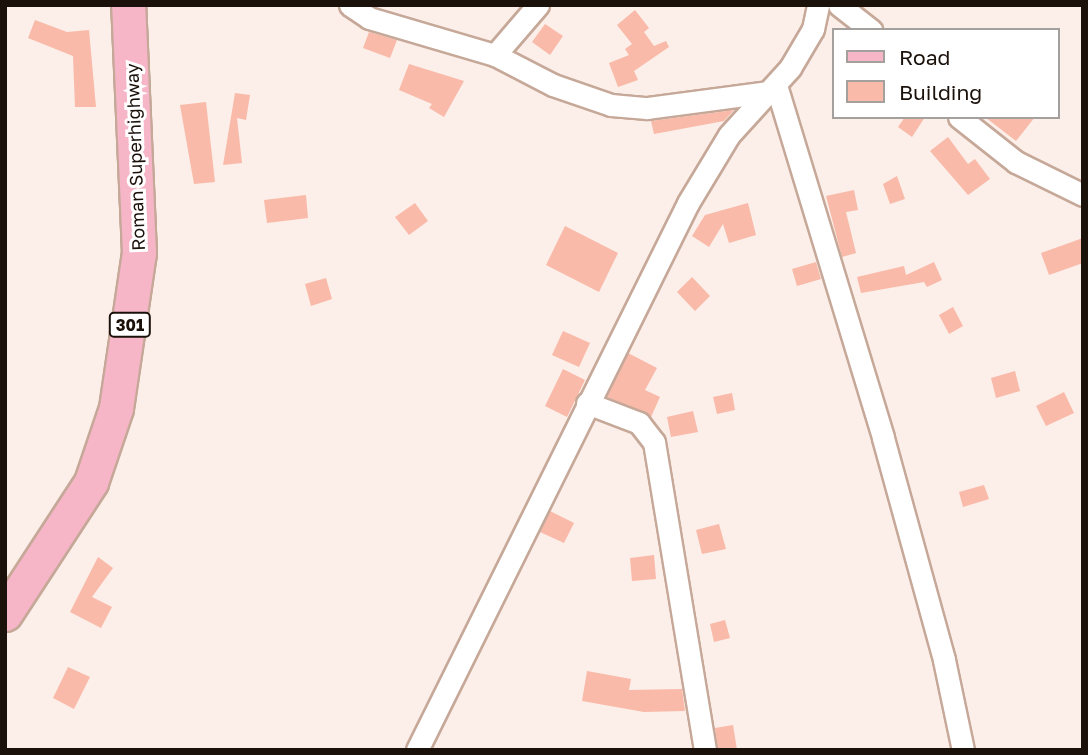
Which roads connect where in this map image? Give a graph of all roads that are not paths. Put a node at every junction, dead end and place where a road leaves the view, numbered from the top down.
1 (128, 5) edge
2 (350, 5) edge
3 (538, 5) edge
4 (818, 5) edge
5 (839, 5) edge
6 (868, 28) edge
7 (495, 55) junction
8 (772, 89) junction
9 (962, 119) edge
10 (1083, 195) edge
11 (587, 403) junction
12 (5, 614) edge
13 (417, 750) edge
14 (705, 750) edge
15 (963, 750) edge

1 - 12 main road, Roman Superhighway / 301
2 - 7 street
3 - 7 street
4 - 8 street
5 - 6 street
7 - 8 street
8 - 11 street
8 - 15 street
9 - 10 street
11 - 13 street
11 - 14 street

